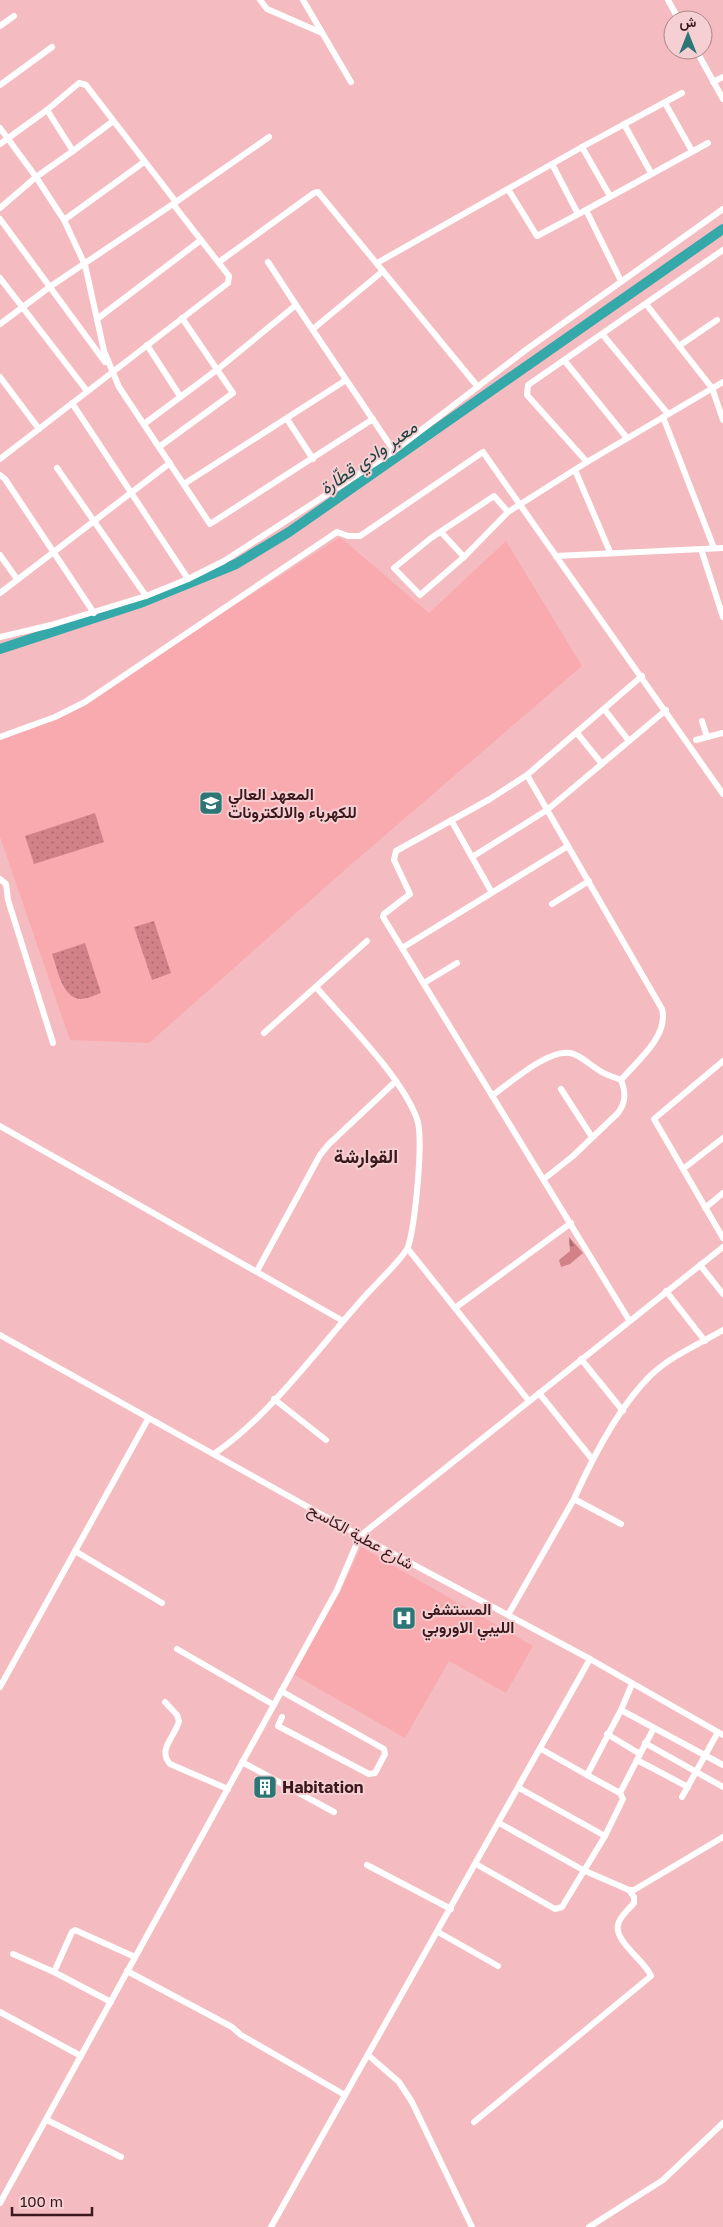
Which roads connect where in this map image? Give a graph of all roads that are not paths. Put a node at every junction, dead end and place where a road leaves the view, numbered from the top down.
1 (260, 0) edge
2 (303, 0) edge
3 (14, 16) dead end
4 (0, 26) edge
5 (322, 33) junction
6 (52, 47) dead end
7 (702, 60) edge
8 (723, 77) edge
9 (351, 82) dead end
10 (714, 82) junction
11 (0, 85) edge
12 (682, 94) dead end
13 (723, 99) edge
14 (665, 102) junction
15 (47, 110) junction
16 (112, 122) junction
17 (624, 124) junction
18 (0, 128) edge
19 (268, 136) dead end
20 (8, 138) junction
21 (708, 143) dead end
22 (0, 144) edge
23 (582, 147) junction
24 (73, 151) junction
25 (692, 151) junction
26 (144, 162) junction
27 (552, 164) junction
28 (651, 173) junction
29 (36, 177) junction
30 (508, 189) junction
31 (610, 196) junction
32 (175, 203) junction
33 (0, 208) edge
34 (723, 209) edge
35 (586, 210) junction
36 (578, 214) junction
37 (0, 219) edge
38 (64, 220) junction
39 (201, 240) junction
40 (723, 250) edge
41 (219, 262) junction
42 (268, 262) dead end
43 (377, 263) junction
44 (85, 265) junction
45 (383, 270) junction
46 (0, 278) edge
47 (621, 281) junction
48 (51, 286) junction
49 (646, 304) junction
50 (296, 305) junction
51 (22, 307) junction
52 (182, 318) junction
53 (97, 319) junction
54 (717, 320) dead end
55 (0, 324) edge
56 (312, 330) junction
57 (603, 335) junction
58 (146, 344) junction
59 (679, 346) junction
60 (564, 360) junction
61 (218, 369) junction
62 (112, 371) junction
63 (0, 376) edge
64 (346, 380) junction
65 (723, 382) edge
66 (478, 387) junction
67 (712, 388) junction
68 (87, 391) junction
69 (180, 396) junction
70 (72, 403) junction
71 (720, 404) edge
72 (665, 415) junction
73 (287, 419) junction
74 (373, 420) junction
75 (723, 420) edge
76 (144, 424) junction
77 (39, 429) junction
78 (627, 438) junction
79 (160, 447) junction
80 (394, 451) junction
81 (0, 459) edge
82 (313, 459) junction
83 (587, 462) junction
84 (170, 463) junction
85 (57, 468) dead end
86 (575, 470) junction
87 (0, 475) edge
88 (184, 484) junction
89 (131, 492) junction
90 (519, 505) junction
91 (508, 512) junction
92 (93, 521) junction
93 (441, 532) junction
94 (714, 548) junction
95 (723, 548) edge
96 (701, 549) junction
97 (53, 552) junction
98 (610, 552) junction
99 (0, 555) edge
100 (556, 556) junction
101 (464, 557) junction
102 (17, 579) junction
103 (188, 579) junction
104 (0, 593) edge
105 (146, 596) junction
106 (94, 613) junction
107 (723, 617) edge
108 (0, 637) edge
109 (642, 676) junction
110 (605, 710) junction
111 (666, 710) junction
112 (702, 721) dead end
113 (577, 733) junction
114 (723, 733) edge
115 (0, 737) edge
116 (707, 737) junction
117 (696, 740) dead end
118 (630, 741) junction
119 (602, 764) junction
120 (527, 775) junction
121 (723, 794) edge
122 (548, 810) junction
123 (451, 820) junction
124 (568, 846) junction
125 (472, 857) junction
126 (0, 879) edge
127 (588, 881) junction
128 (491, 891) junction
129 (552, 904) dead end
130 (366, 941) dead end
131 (402, 948) junction
132 (457, 963) dead end
133 (424, 983) junction
134 (316, 986) junction
135 (264, 1033) dead end
136 (53, 1044) dead end
137 (723, 1061) edge
138 (621, 1080) junction
139 (396, 1082) junction
140 (561, 1089) dead end
141 (493, 1095) junction
142 (0, 1126) edge
143 (592, 1138) junction
144 (723, 1138) edge
145 (683, 1170) junction
146 (544, 1179) junction
147 (723, 1193) edge
148 (705, 1208) junction
149 (570, 1223) junction
150 (723, 1238) edge
151 (723, 1246) edge
152 (408, 1248) junction
153 (700, 1265) junction
154 (257, 1271) junction
155 (666, 1291) junction
156 (723, 1294) edge
157 (455, 1308) junction
158 (629, 1320) junction
159 (343, 1321) junction
160 (723, 1330) edge
161 (0, 1335) edge
162 (705, 1341) junction
163 (581, 1359) junction
164 (540, 1393) junction
165 (274, 1399) junction
166 (529, 1401) junction
167 (624, 1411) junction
168 (148, 1419) junction
169 (326, 1440) dead end
170 (214, 1454) junction
171 (592, 1459) junction
172 (574, 1499) junction
173 (621, 1524) dead end
174 (360, 1536) junction
175 (75, 1551) junction
176 (162, 1603) dead end
177 (508, 1615) junction
178 (177, 1649) dead end
179 (590, 1659) junction
180 (632, 1684) junction
181 (0, 1687) edge
182 (281, 1691) junction
183 (165, 1702) dead end
184 (274, 1705) junction
185 (621, 1710) junction
186 (282, 1717) dead end
187 (654, 1728) junction
188 (607, 1734) junction
189 (720, 1734) edge
190 (645, 1743) junction
191 (541, 1749) junction
192 (706, 1755) junction
193 (638, 1757) junction
194 (242, 1762) junction
195 (723, 1765) edge
196 (696, 1772) junction
197 (587, 1775) junction
198 (688, 1787) junction
199 (723, 1787) edge
200 (519, 1788) junction
201 (228, 1789) junction
202 (620, 1792) junction
203 (682, 1797) dead end
204 (334, 1812) dead end
205 (499, 1823) junction
206 (605, 1836) junction
207 (723, 1837) edge
208 (476, 1864) junction
209 (367, 1865) dead end
210 (583, 1870) junction
211 (630, 1890) junction
212 (451, 1909) junction
213 (438, 1932) junction
214 (13, 1954) dead end
215 (135, 1957) junction
216 (498, 1966) dead end
217 (128, 1971) junction
218 (54, 1972) junction
219 (111, 2002) junction
220 (0, 2012) edge
221 (368, 2055) junction
222 (81, 2056) junction
223 (346, 2095) junction
224 (47, 2120) junction
225 (474, 2122) dead end
226 (723, 2124) edge
227 (121, 2157) dead end
228 (3, 2192) edge
229 (0, 2203) edge
230 (270, 2227) edge
231 (472, 2227) edge
232 (589, 2227) edge

1 - 5 street
2 - 5 street
3 - 4 street
5 - 9 street
6 - 11 street
7 - 10 street
8 - 10 street
10 - 13 street
12 - 14 street
14 - 17 street
14 - 25 street
15 - 16 street
15 - 20 street
15 - 24 street
16 - 24 street
16 - 26 street
17 - 23 street
17 - 28 street
18 - 20 street
19 - 32 street
20 - 22 street
20 - 29 street
21 - 25 street
23 - 27 street
23 - 31 street
24 - 29 street
25 - 28 street
26 - 32 street
26 - 38 street
27 - 30 street
27 - 36 street
28 - 31 street
29 - 33 street
29 - 38 street
30 - 36 street
30 - 43 street
31 - 35 street
32 - 39 street
32 - 44 street
34 - 47 street
35 - 36 street
35 - 47 street
37 - 48 street
38 - 44 street
39 - 41 street
39 - 53 street
40 - 49 street
41 - 43 street
41 - 52 street
42 - 50 street
43 - 45 street
44 - 48 street
44 - 53 street
45 - 56 street
45 - 66 street
46 - 51 street
47 - 66 street
48 - 51 street
48 - 62 street
49 - 57 street
49 - 59 street
50 - 56 street
50 - 61 street
51 - 55 street
51 - 68 street
52 - 58 street
52 - 61 street
53 - 62 street
54 - 59 street
56 - 64 street
57 - 60 street
57 - 72 street
58 - 62 street
58 - 69 street
59 - 67 street
60 - 78 street
60 - 83 street
61 - 69 street
61 - 79 street
62 - 68 street
62 - 76 street
63 - 77 street
64 - 73 street
64 - 74 street
65 - 67 street
66 - 80 street
67 - 71 street
67 - 72 street
68 - 70 street
69 - 76 street
70 - 77 street
70 - 89 street
71 - 75 street
72 - 78 street
72 - 94 street
73 - 82 street
73 - 88 street
74 - 80 street
74 - 82 street
76 - 79 street
77 - 81 street
78 - 83 street
79 - 84 street
80 - 103 street
82 - 88 street
83 - 86 street
84 - 88 street
84 - 89 street
85 - 92 street
86 - 90 street
86 - 98 street
87 - 97 street
89 - 92 street
89 - 103 street
90 - 91 street
90 - 100 street
90 - 115 street
91 - 93 street
91 - 101 street
92 - 97 street
92 - 105 street
93 - 101 street
93 - 101 street
94 - 95 street
94 - 96 street
96 - 98 street
96 - 107 street
97 - 102 street
97 - 106 street
98 - 100 street
99 - 102 street
100 - 109 street
102 - 104 street
103 - 105 street
105 - 106 street
106 - 108 street
109 - 110 street
109 - 111 street
110 - 113 street
110 - 118 street
111 - 118 street
111 - 121 street
112 - 116 street
113 - 119 street
113 - 120 street
114 - 116 street
116 - 117 street
118 - 119 street
119 - 122 street
120 - 122 street
120 - 123 street
122 - 124 street
122 - 125 street
123 - 125 street
123 - 131 street
124 - 127 street
124 - 128 street
125 - 128 street
126 - 136 street
127 - 129 street
127 - 138 street
128 - 131 street
130 - 134 street
131 - 133 street
132 - 133 street
133 - 141 street
134 - 135 street
134 - 139 street
137 - 145 street
138 - 141 street
138 - 143 street
139 - 152 street
139 - 154 street
140 - 143 street
141 - 146 street
142 - 154 street
143 - 146 street
144 - 145 street
145 - 148 street
146 - 149 street
147 - 148 street
148 - 150 street
149 - 157 street
149 - 158 street
151 - 153 street
152 - 157 street
152 - 159 street
153 - 155 street
153 - 156 street
154 - 159 street
155 - 158 street
155 - 162 street
157 - 166 street
158 - 163 street
159 - 165 street
160 - 162 street
161 - 168 street, شارع عطية الكاسح
162 - 167 street
163 - 164 street
163 - 167 street
164 - 166 street
164 - 171 street
165 - 169 street
165 - 170 street
166 - 174 street
167 - 171 street
168 - 170 street, شارع عطية الكاسح
168 - 175 street
170 - 174 street, شارع عطية الكاسح
171 - 172 street
172 - 173 street
172 - 177 street
174 - 177 street, شارع عطية الكاسح
174 - 182 street
175 - 176 street
175 - 181 street
177 - 179 street, شارع عطية الكاسح
178 - 184 street
179 - 180 street, شارع عطية الكاسح
179 - 191 street
180 - 185 street
180 - 189 street, شارع عطية الكاسح
182 - 184 street
182 - 186 street
183 - 201 street
184 - 194 street
185 - 187 street
185 - 188 street
187 - 190 street
187 - 192 street
188 - 193 street
188 - 197 street
189 - 192 street
190 - 193 street
190 - 196 street
191 - 197 street
191 - 200 street
192 - 195 street
192 - 196 street
193 - 198 street
193 - 202 street
194 - 201 street
194 - 204 street
196 - 198 street
196 - 199 street
197 - 202 street
198 - 203 street
200 - 205 street
200 - 206 street
201 - 215 street
202 - 206 street
205 - 208 street
205 - 210 street
206 - 210 street
207 - 211 street
208 - 210 street
208 - 212 street
209 - 212 street
210 - 211 street
211 - 225 street
212 - 213 street
213 - 216 street
213 - 221 street
214 - 218 street
215 - 217 street
215 - 218 street
217 - 219 street
217 - 223 street
218 - 219 street
219 - 222 street
220 - 222 street
221 - 223 street
221 - 231 street
222 - 224 street
223 - 230 street
224 - 227 street
224 - 228 street
226 - 232 street
228 - 229 street

